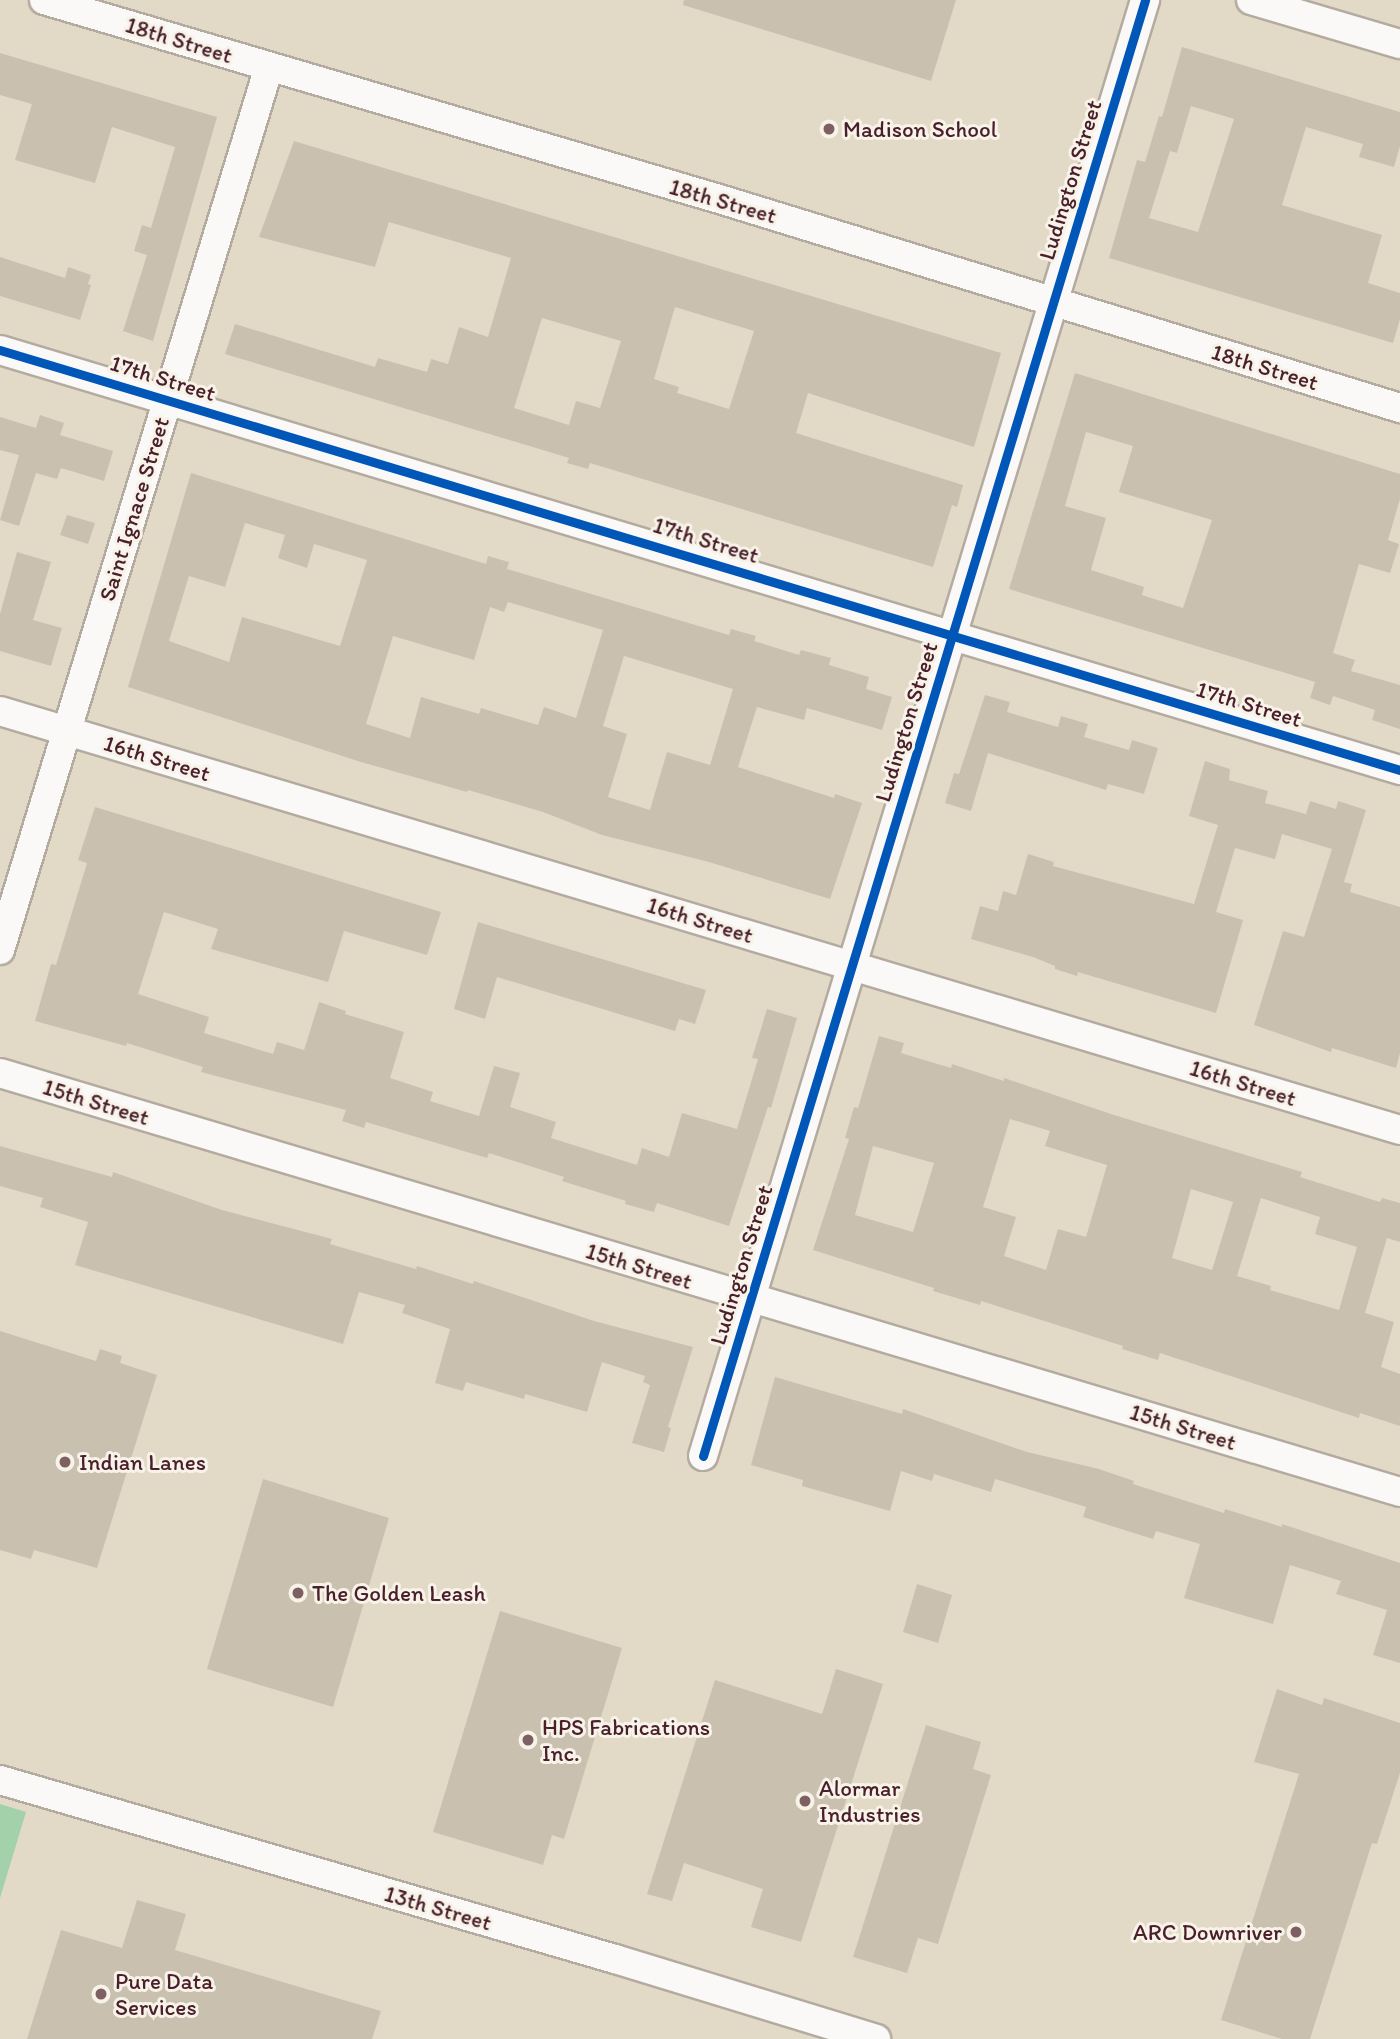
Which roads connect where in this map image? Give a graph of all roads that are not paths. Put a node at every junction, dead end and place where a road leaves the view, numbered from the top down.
1 (44, 0) edge
2 (1145, 0) edge
3 (1251, 0) edge
4 (1400, 44) edge
5 (269, 67) junction
6 (1052, 303) junction
7 (0, 349) edge
8 (167, 399) junction
9 (1400, 408) edge
10 (953, 634) junction
11 (0, 711) edge
12 (67, 731) junction
13 (1400, 770) edge
14 (0, 950) edge
15 (852, 966) junction
16 (0, 1073) edge
17 (1400, 1130) edge
18 (751, 1299) junction
19 (703, 1456) dead end
20 (1400, 1492) edge
21 (0, 1780) edge
22 (876, 2039) edge

1 - 5 street, 18th Street
2 - 6 street, Ludington Street
3 - 4 street
5 - 6 street, 18th Street
5 - 8 street, Saint Ignace Street
6 - 9 street, 18th Street
6 - 10 street, Ludington Street
7 - 8 street, 17th Street
8 - 10 street, 17th Street
8 - 12 street, Saint Ignace Street
10 - 13 street, 17th Street
10 - 15 street, Ludington Street
11 - 12 street, 16th Street
12 - 14 street, Saint Ignace Street
12 - 15 street, 16th Street
15 - 17 street, 16th Street
15 - 18 street, Ludington Street
16 - 18 street, 15th Street
18 - 19 street, Ludington Street
18 - 20 street, 15th Street
21 - 22 street, 13th Street

